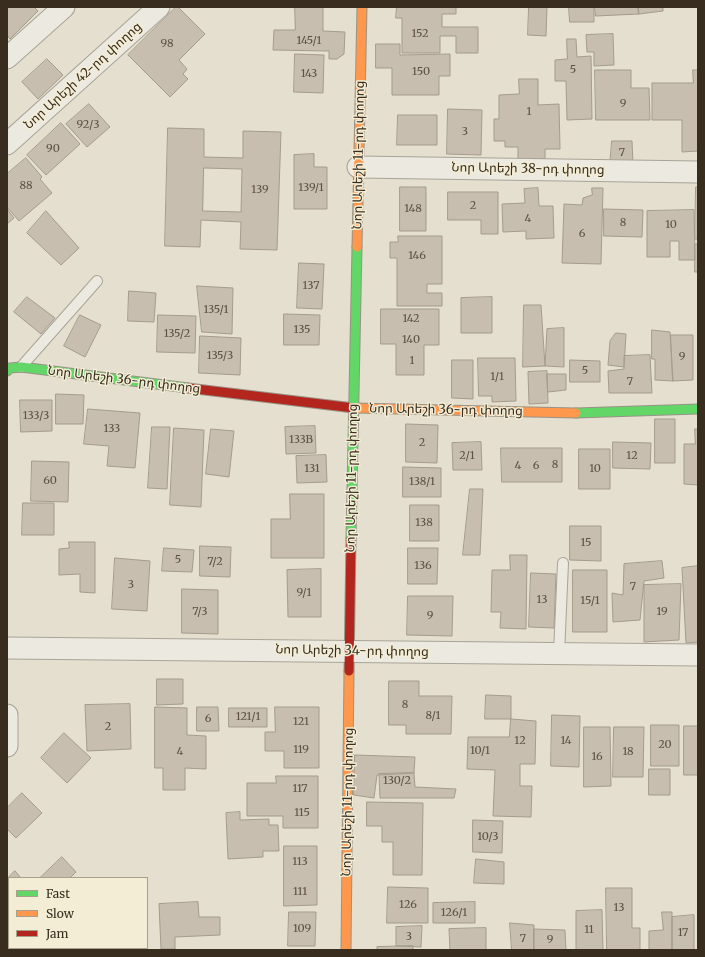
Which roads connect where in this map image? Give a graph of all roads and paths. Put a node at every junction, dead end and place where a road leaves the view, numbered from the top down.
1 (64, 7) edge
2 (159, 7) edge
3 (362, 7) edge
4 (7, 58) edge
5 (7, 144) edge
6 (358, 167) junction
7 (698, 172) edge
8 (97, 281) dead end
9 (21, 367) junction
10 (7, 371) edge
11 (354, 408) junction
12 (698, 409) edge
13 (563, 563) dead end
14 (7, 648) edge
15 (349, 651) junction
16 (559, 654) junction
17 (698, 655) edge
18 (7, 715) edge
19 (7, 746) edge
20 (346, 950) edge

1 - 4 street
2 - 5 street, Նոր Արեշի 42-րդ փողոց
3 - 6 street, Նոր Արեշի 11-րդ փողոց
6 - 7 street, Նոր Արեշի 38-րդ փողոց
6 - 11 street, Նոր Արեշի 11-րդ փողոց
8 - 9 lane
9 - 10 street, Նոր Արեշի 36-րդ փողոց
9 - 11 street, Նոր Արեշի 36-րդ փողոց
11 - 12 street, Նոր Արեշի 36-րդ փողոց
11 - 15 street, Նոր Արեշի 11-րդ փողոց
13 - 16 lane
14 - 15 street, Նոր Արեշի 34-րդ փողոց
15 - 16 street, Նոր Արեշի 34-րդ փողոց
15 - 20 street, Նոր Արեշի 11-րդ փողոց
16 - 17 street, Նոր Արեշի 34-րդ փողոց
18 - 19 street

